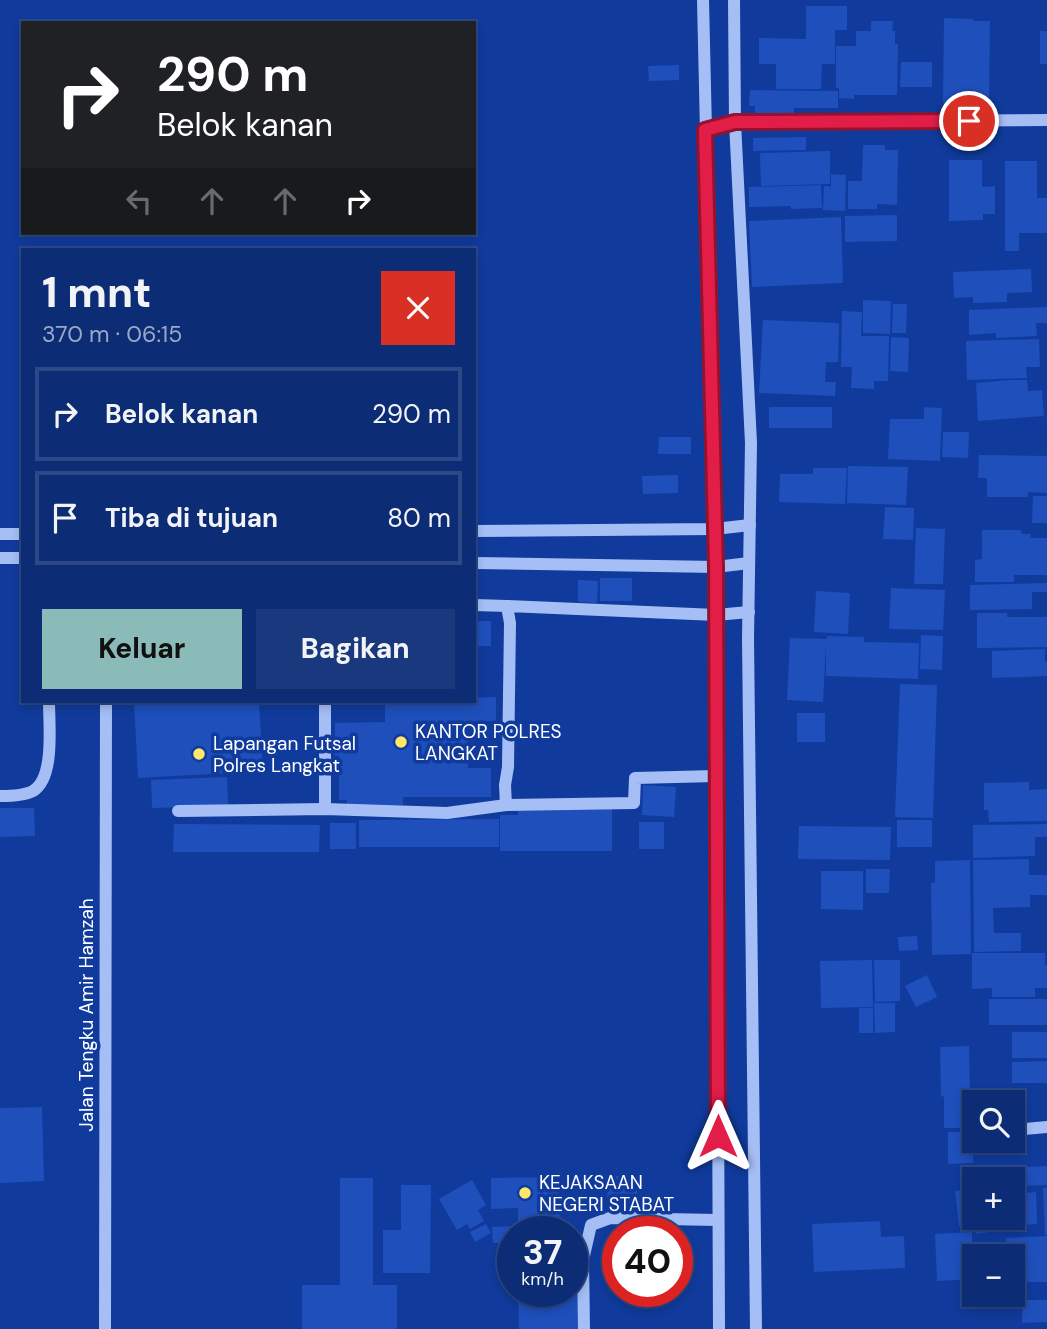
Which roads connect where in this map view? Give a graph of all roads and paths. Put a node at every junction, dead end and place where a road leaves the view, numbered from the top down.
1 (703, 0) edge
2 (734, 0) edge
3 (1047, 120) edge
4 (735, 122) junction
5 (705, 130) junction
6 (750, 525) junction
7 (715, 529) junction
8 (476, 531) edge
9 (0, 534) edge
10 (21, 534) edge
11 (0, 558) edge
12 (21, 558) edge
13 (476, 563) edge
14 (749, 563) junction
15 (716, 567) junction
16 (476, 605) edge
17 (507, 606) junction
18 (749, 612) junction
19 (716, 615) junction
20 (49, 703) edge
21 (106, 703) edge
22 (325, 703) edge
23 (716, 776) junction
24 (0, 796) edge
25 (506, 805) junction
26 (324, 809) junction
27 (178, 811) dead end
28 (1047, 1128) edge
29 (1025, 1129) edge
30 (718, 1220) junction
31 (105, 1329) edge
32 (583, 1329) edge
33 (719, 1329) edge
34 (756, 1329) edge

1 - 5 street
2 - 4 street
3 - 4 street
4 - 5 street
4 - 6 street
5 - 7 street
6 - 7 street
6 - 14 street
7 - 8 street
7 - 15 street
9 - 10 street
11 - 12 street
13 - 15 street
14 - 15 street
14 - 18 street
15 - 19 street
16 - 17 street
17 - 19 street
17 - 25 street
18 - 19 street
18 - 34 street
19 - 23 street
20 - 24 street
21 - 31 street, Jalan Tengku Amir Hamzah
22 - 26 street
23 - 25 street
23 - 30 street
25 - 26 street
26 - 27 street
28 - 29 street
30 - 32 street
30 - 33 street

